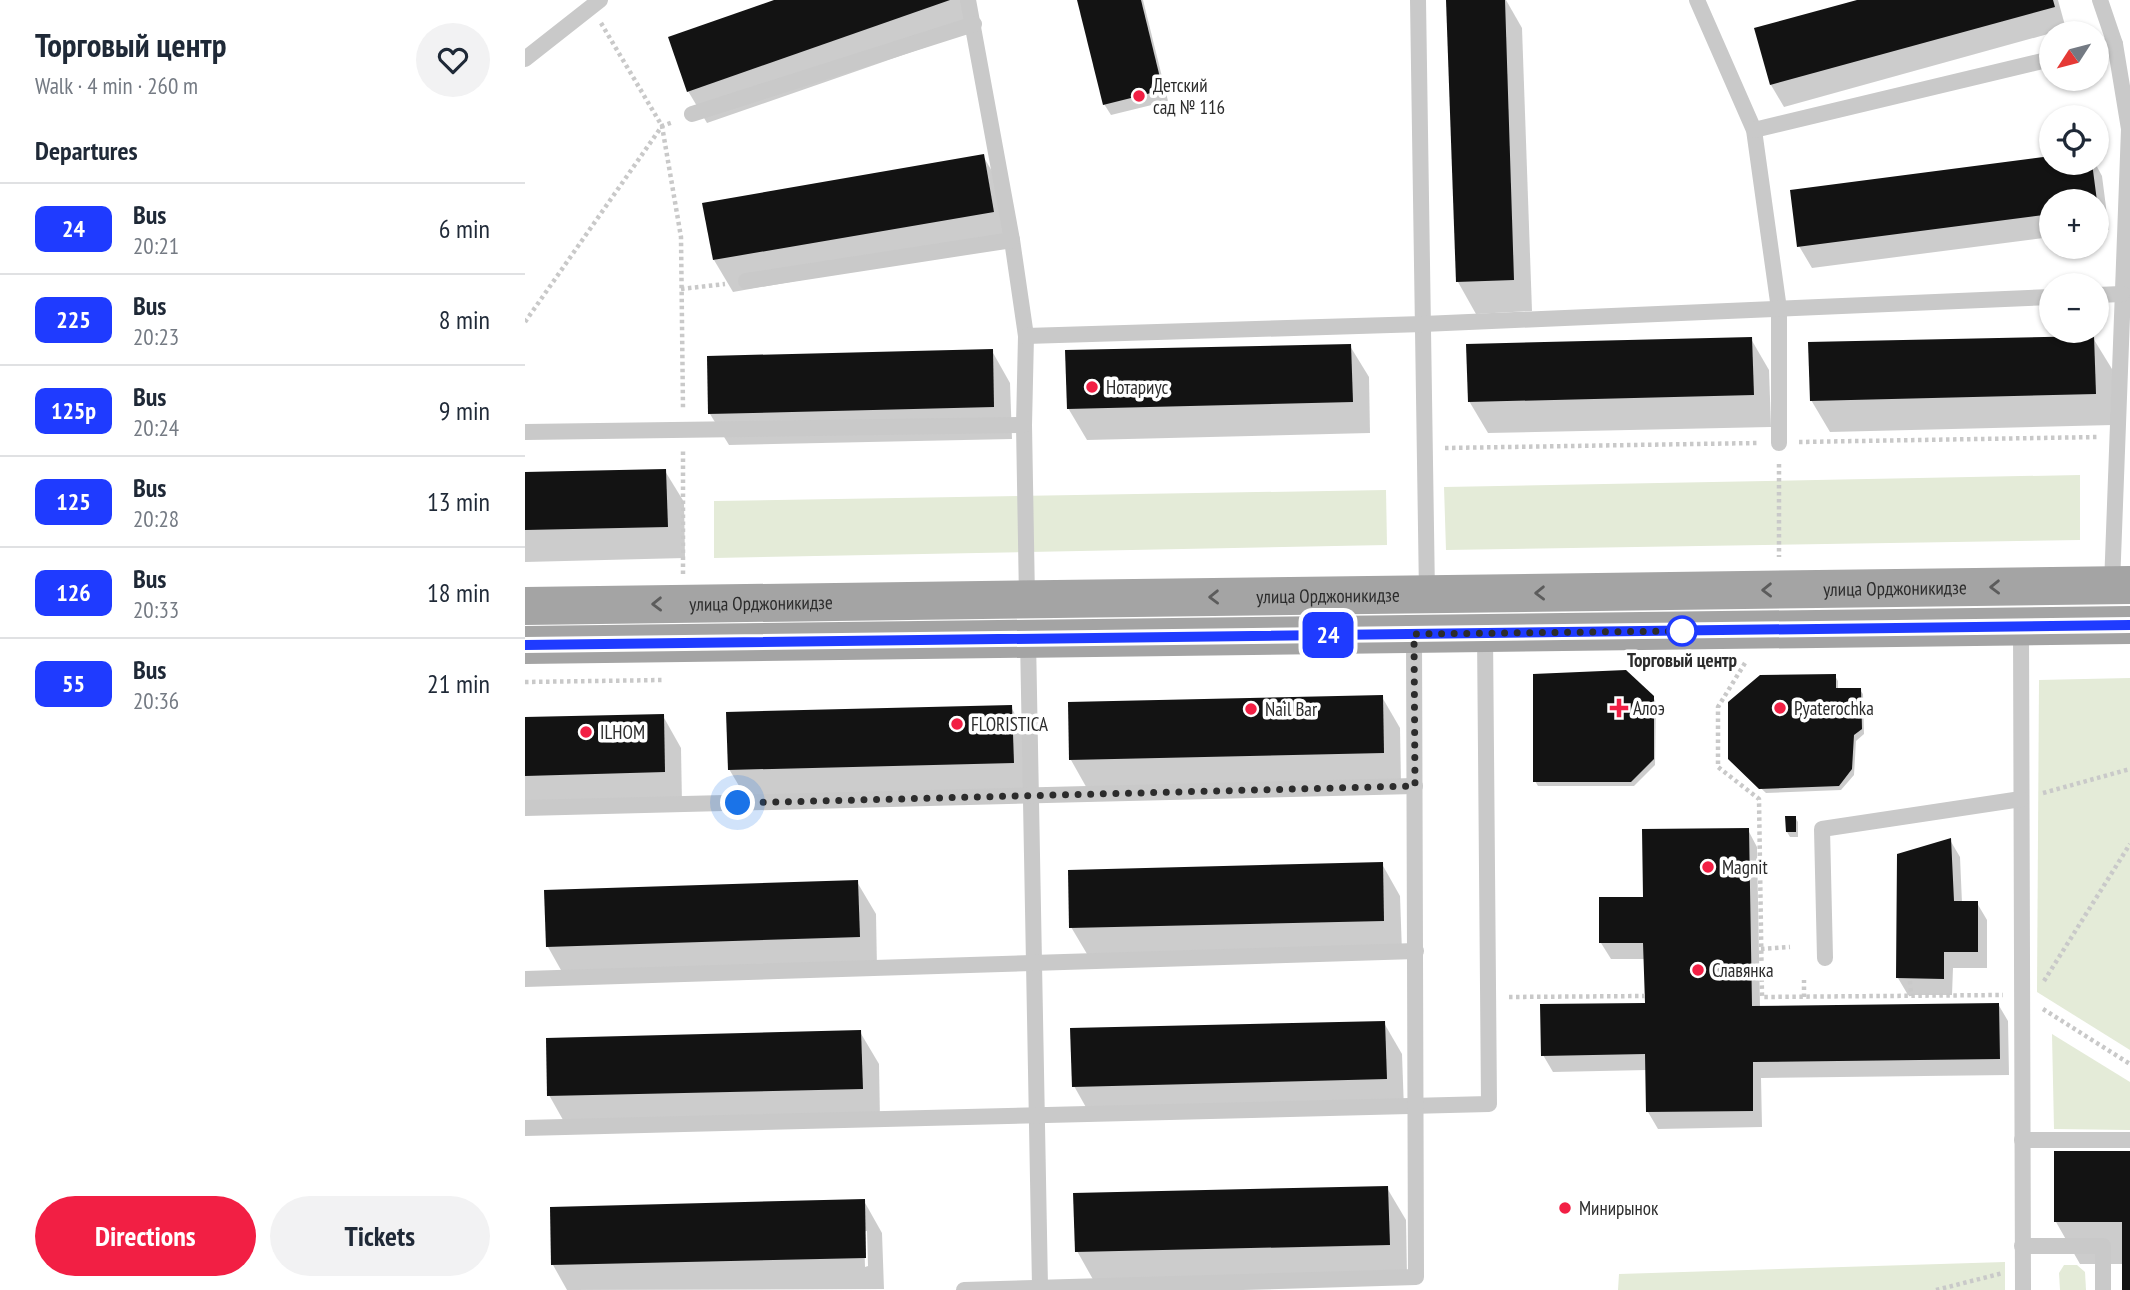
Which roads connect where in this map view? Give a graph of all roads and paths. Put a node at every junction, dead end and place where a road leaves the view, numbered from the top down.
1 (968, 0) edge
2 (1418, 0) edge
3 (1697, 0) edge
4 (2099, 0) edge
5 (596, 3) edge
6 (974, 24) junction
7 (2115, 44) junction
8 (2109, 45) edge
9 (525, 60) edge
10 (2039, 62) edge
11 (2125, 69) edge
12 (692, 114) dead end
13 (662, 126) junction
14 (2129, 129) edge
15 (1754, 130) junction
16 (1012, 240) junction
17 (746, 281) joint
18 (681, 289) junction
19 (2122, 294) junction
20 (2109, 295) edge
21 (2039, 298) edge
22 (1779, 309) junction
23 (525, 322) edge
24 (1423, 324) junction
25 (1026, 336) junction
26 (1024, 425) junction
27 (684, 430) junction
28 (525, 432) edge
29 (1779, 443) joint
30 (2122, 489) edge
31 (1779, 558) dead end
32 (683, 582) dead end
33 (2121, 585) edge
34 (2063, 586) junction
35 (1427, 594) junction
36 (1027, 599) junction
37 (525, 606) edge
38 (2130, 625) edge
39 (2021, 626) junction
40 (1414, 634) junction
41 (1485, 634) junction
42 (1028, 639) junction
43 (525, 645) edge
44 (2130, 769) edge
45 (1415, 786) junction
46 (1030, 796) junction
47 (2021, 799) junction
48 (525, 808) edge
49 (2130, 844) edge
50 (1790, 947) dead end
51 (1761, 949) dead end
52 (1416, 951) junction
53 (1825, 958) dead end
54 (1034, 963) junction
55 (525, 979) edge
56 (1804, 980) dead end
57 (1910, 981) dead end
58 (2022, 995) junction
59 (1645, 996) dead end
60 (1911, 996) dead end
61 (1804, 997) dead end
62 (1488, 998) junction
63 (2130, 1065) edge
64 (1416, 1107) junction
65 (1037, 1116) junction
66 (525, 1128) edge
67 (2022, 1140) junction
68 (2130, 1140) edge
69 (2022, 1246) junction
70 (2022, 1272) junction
71 (1283, 1285) edge
72 (1040, 1287) junction
73 (964, 1290) edge
74 (1936, 1290) edge
75 (2022, 1290) edge
76 (2103, 1290) edge

1 - 6 lane
2 - 24 lane
3 - 15 lane
4 - 7 lane
5 - 9 lane
5 - 13 path
6 - 12 lane
6 - 16 lane
7 - 8 lane
7 - 11 lane
10 - 15 lane
11 - 14 lane
13 - 18 path
13 - 23 path
14 - 19 lane
15 - 22 lane
16 - 17 lane
16 - 25 lane
17 - 18 path
18 - 27 path
19 - 20 lane
19 - 30 lane
21 - 22 lane
22 - 24 lane
22 - 29 lane
24 - 25 lane
24 - 35 lane
25 - 26 lane
26 - 27 lane
26 - 36 lane
27 - 28 lane
27 - 32 path
29 - 31 path
30 - 33 lane
33 - 34 main road, улица Орджоникидзе
34 -> 35 main road, улица Орджоникидзе
34 - 39 main road
35 -> 36 main road, улица Орджоникидзе
36 -> 37 main road, улица Орджоникидзе
38 - 39 main road, улица Орджоникидзе
39 - 41 main road, улица Орджоникидзе
39 - 47 lane
40 - 41 main road, улица Орджоникидзе
40 - 42 main road, улица Орджоникидзе
40 - 45 lane
41 - 62 lane
42 - 43 main road, улица Орджоникидзе
42 - 46 lane
44 - 47 path
45 - 46 lane
45 - 52 lane
46 - 48 lane
46 - 54 lane
47 - 53 lane
47 - 58 lane
49 - 58 path
50 - 51 path
52 - 54 lane
52 - 64 lane
54 - 55 lane
54 - 65 lane
56 - 61 path
57 - 60 path
58 - 63 path
58 - 67 lane
59 - 62 path
62 - 64 lane
64 - 65 lane
64 - 71 lane
65 - 66 lane
65 - 72 lane
67 - 68 lane
67 - 69 lane
69 - 70 lane
69 - 76 lane
70 - 74 path
70 - 75 lane
71 - 72 lane
72 - 73 lane

